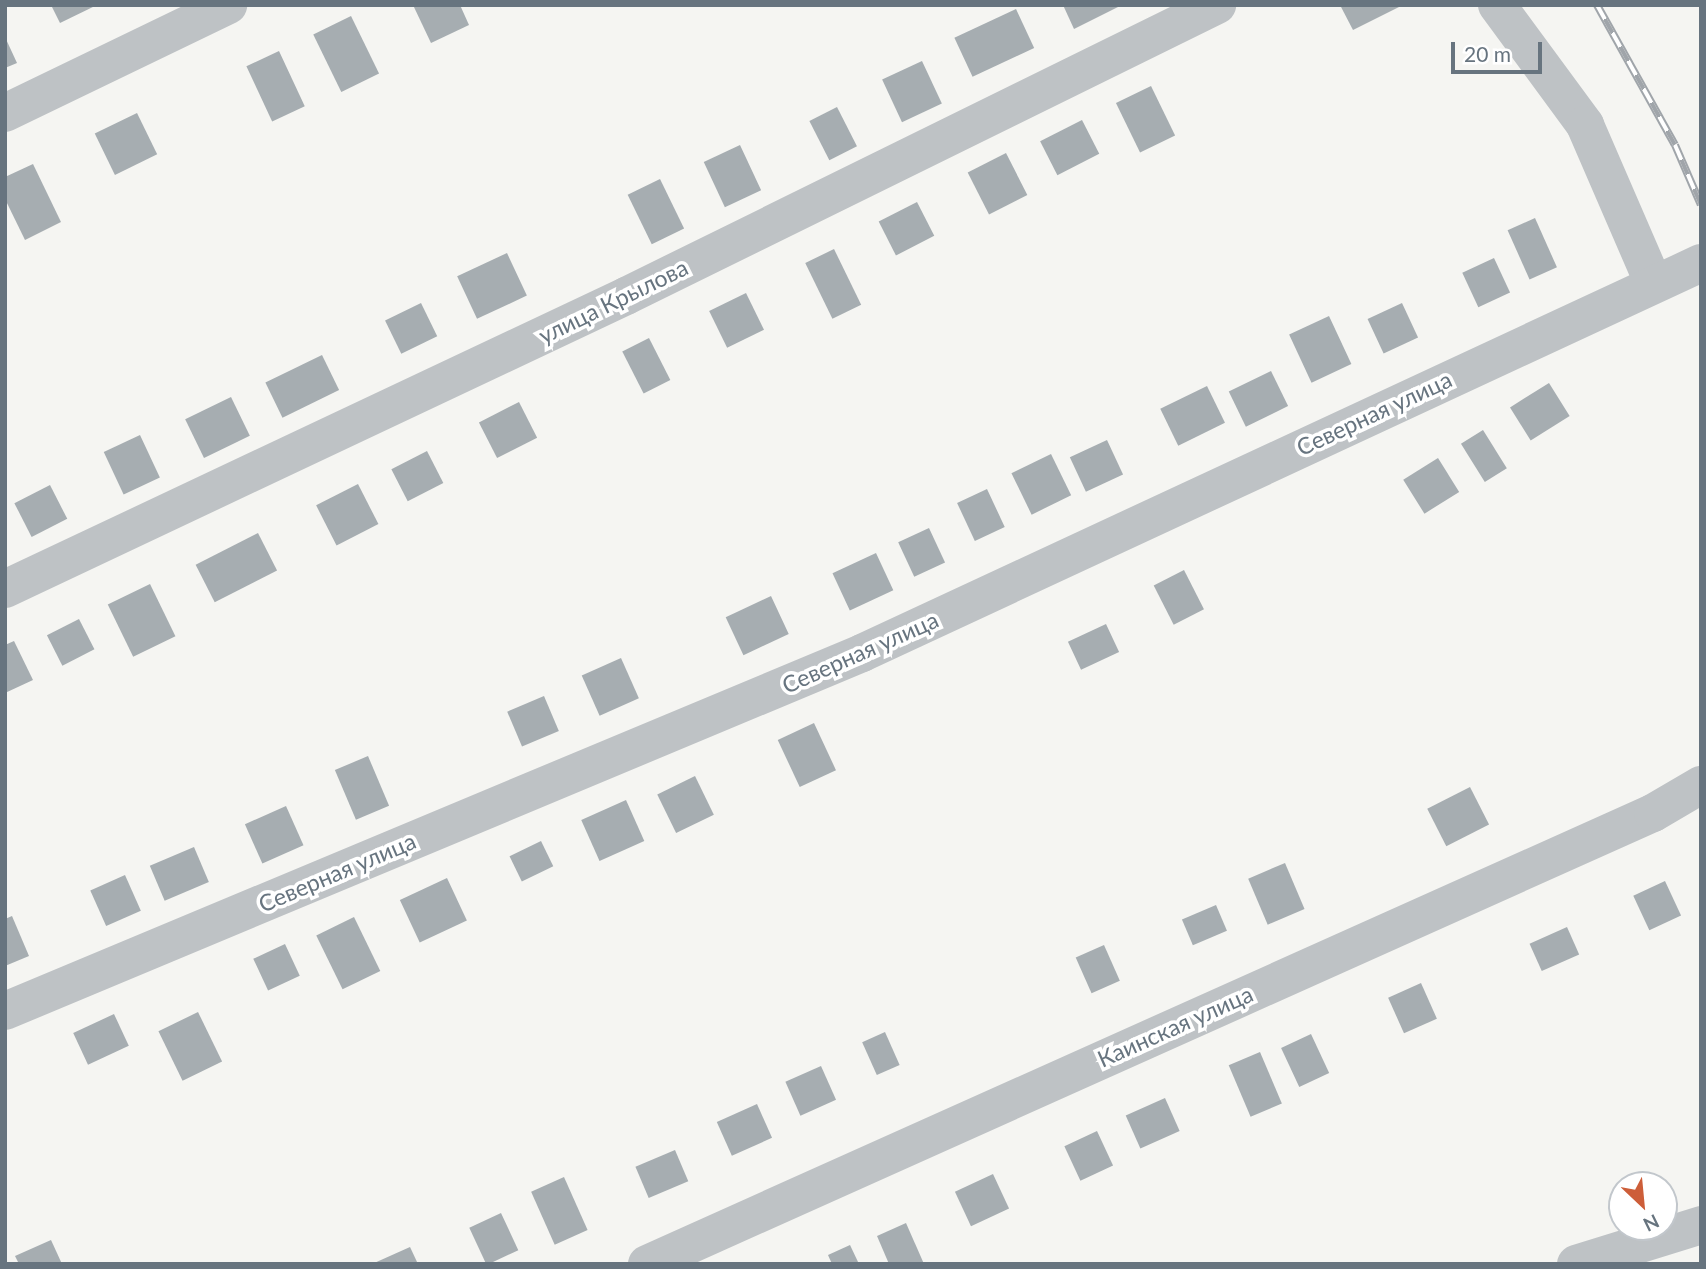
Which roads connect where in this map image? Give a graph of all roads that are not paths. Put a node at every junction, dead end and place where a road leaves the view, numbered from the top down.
1 (228, 5) edge
2 (1217, 5) edge
3 (1497, 5) edge
4 (5, 113) edge
5 (1700, 266) edge
6 (1653, 282) junction
7 (5, 589) edge
8 (1701, 785) edge
9 (5, 1011) edge
10 (1701, 1225) edge
11 (647, 1264) edge
12 (1576, 1264) edge

1 - 4 street
2 - 7 street, улица Крылова
3 - 6 street
5 - 6 street, Северная улица
6 - 9 street, Северная улица
8 - 11 street, Каинская улица
10 - 12 street

